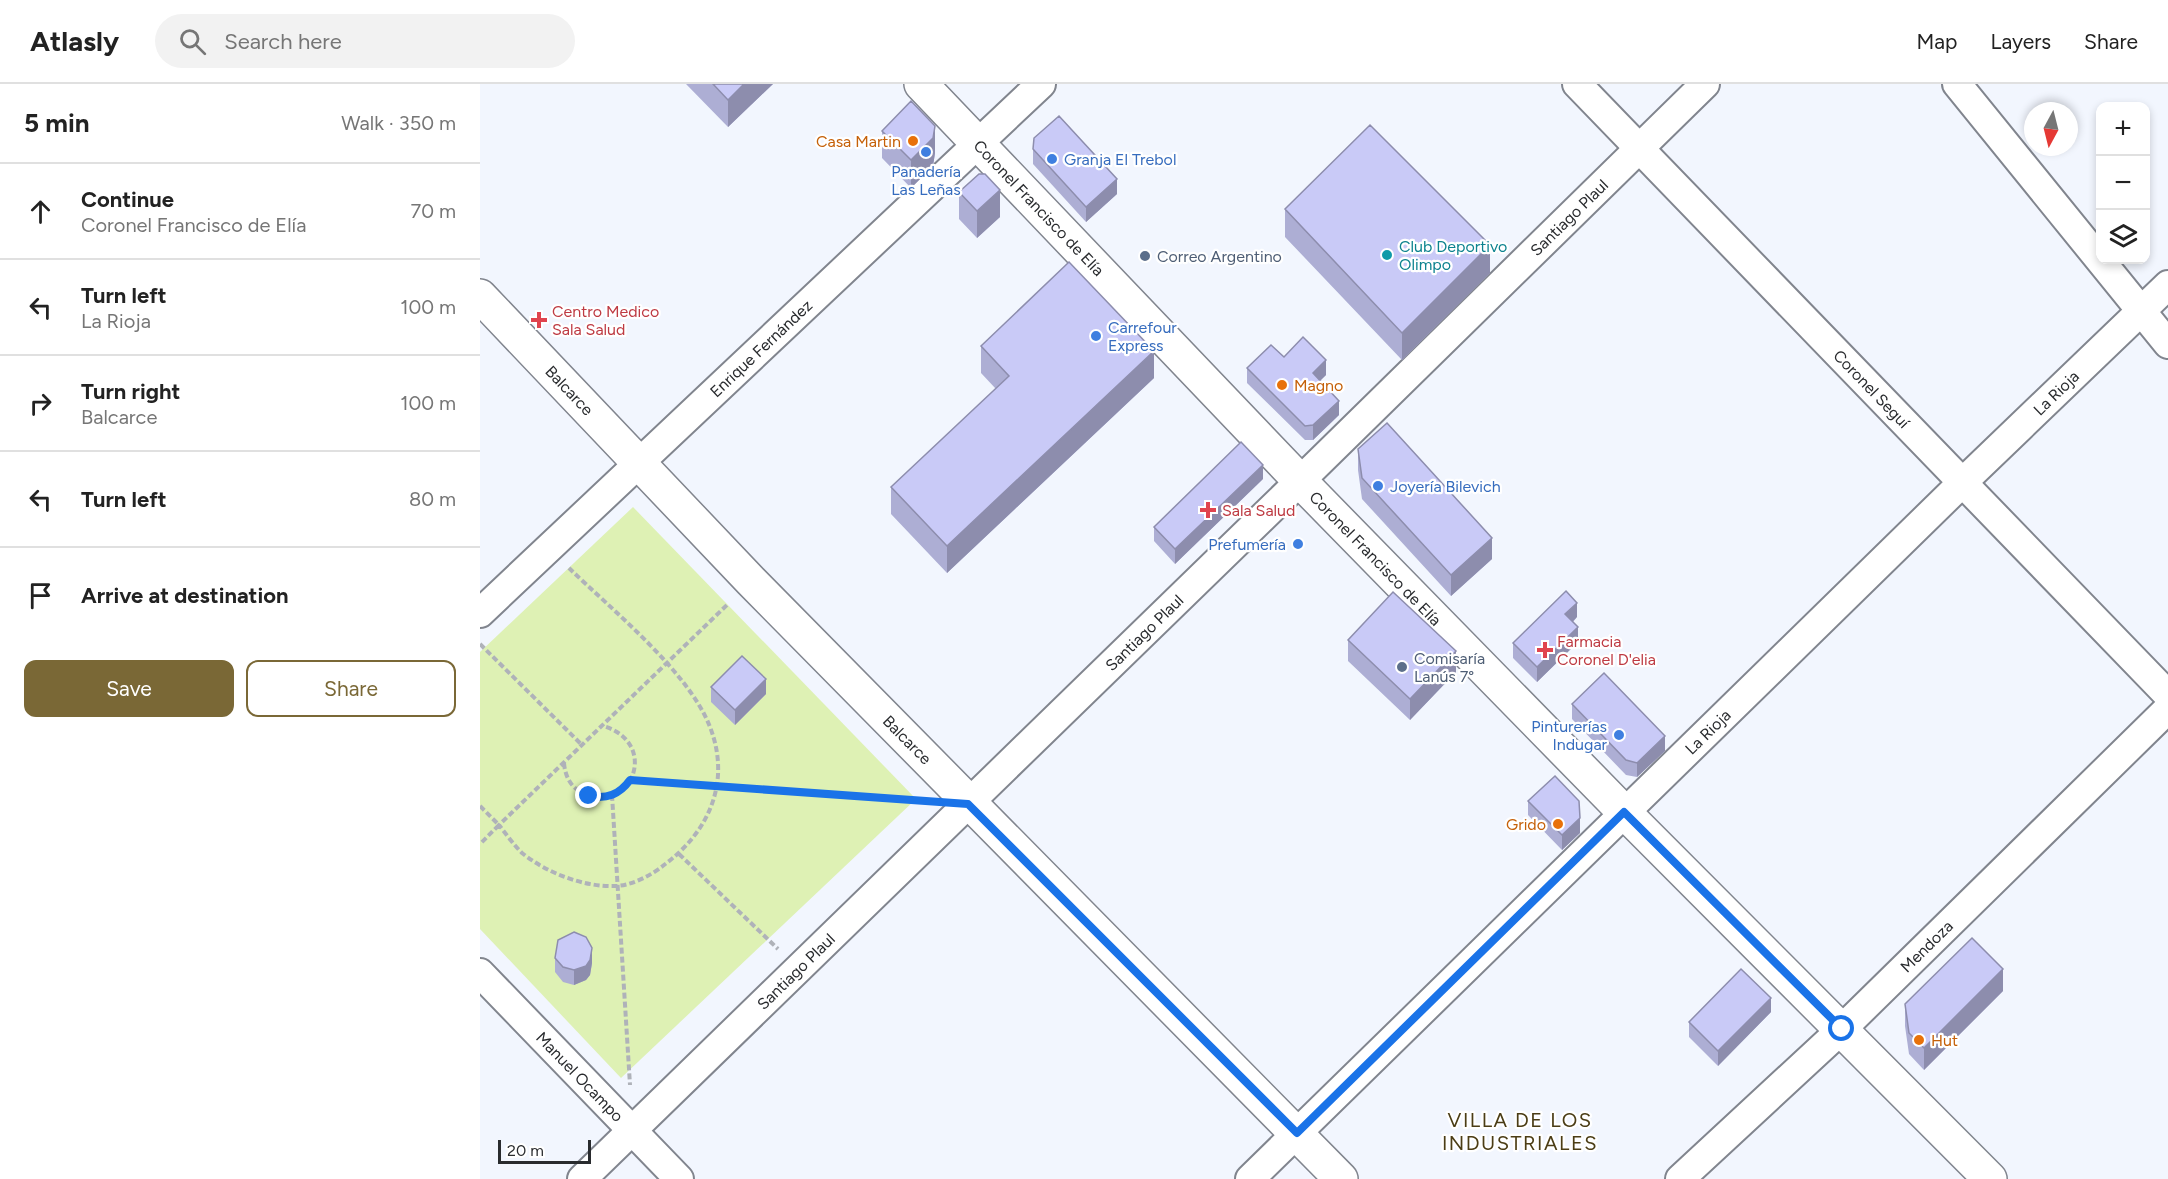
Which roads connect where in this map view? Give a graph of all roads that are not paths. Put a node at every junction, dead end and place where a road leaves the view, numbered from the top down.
1 (921, 84) edge
2 (1041, 84) edge
3 (1576, 84) edge
4 (1705, 84) edge
5 (1957, 84) edge
6 (979, 143) junction
7 (1639, 148) junction
8 (2168, 285) edge
9 (480, 296) edge
10 (2142, 311) junction
11 (2168, 344) edge
12 (637, 462) junction
13 (1300, 481) junction
14 (1964, 481) junction
15 (480, 613) edge
16 (2168, 694) edge
17 (2168, 709) edge
18 (968, 804) junction
19 (1624, 812) junction
20 (480, 973) edge
21 (1842, 1029) junction
22 (633, 1129) junction
23 (1297, 1133) junction
24 (582, 1179) edge
25 (679, 1179) edge
26 (1250, 1179) edge
27 (1341, 1179) edge
28 (1680, 1179) edge
29 (1990, 1179) edge

1 - 6 street, Coronel Francisco de Elía
2 - 6 street, Enrique Fernández
3 - 7 street, Coronel Seguí
4 - 7 street, Santiago Plaul
5 - 10 street
6 - 12 street, Enrique Fernández
6 - 13 street, Coronel Francisco de Elía
7 - 13 street, Santiago Plaul
7 - 14 street, Coronel Seguí
8 - 10 street, La Rioja
9 - 12 street, Balcarce
10 - 11 street
10 - 14 street, La Rioja
12 - 15 street, Enrique Fernández
12 - 18 street, Balcarce
13 - 18 street, Santiago Plaul
13 - 19 street, Coronel Francisco de Elía
14 - 16 street, Coronel Seguí
14 - 19 street, La Rioja
17 - 21 street, Mendoza
18 - 22 street, Santiago Plaul
18 - 23 street, Balcarce
19 - 21 street, Coronel Francisco de Elía
19 - 23 street, La Rioja
20 - 22 street, Manuel Ocampo
21 - 28 street, Mendoza
21 - 29 street, Coronel Francisco de Elía
22 - 24 street, Santiago Plaul
22 - 25 street, Manuel Ocampo
23 - 26 street, La Rioja
23 - 27 street, Balcarce

